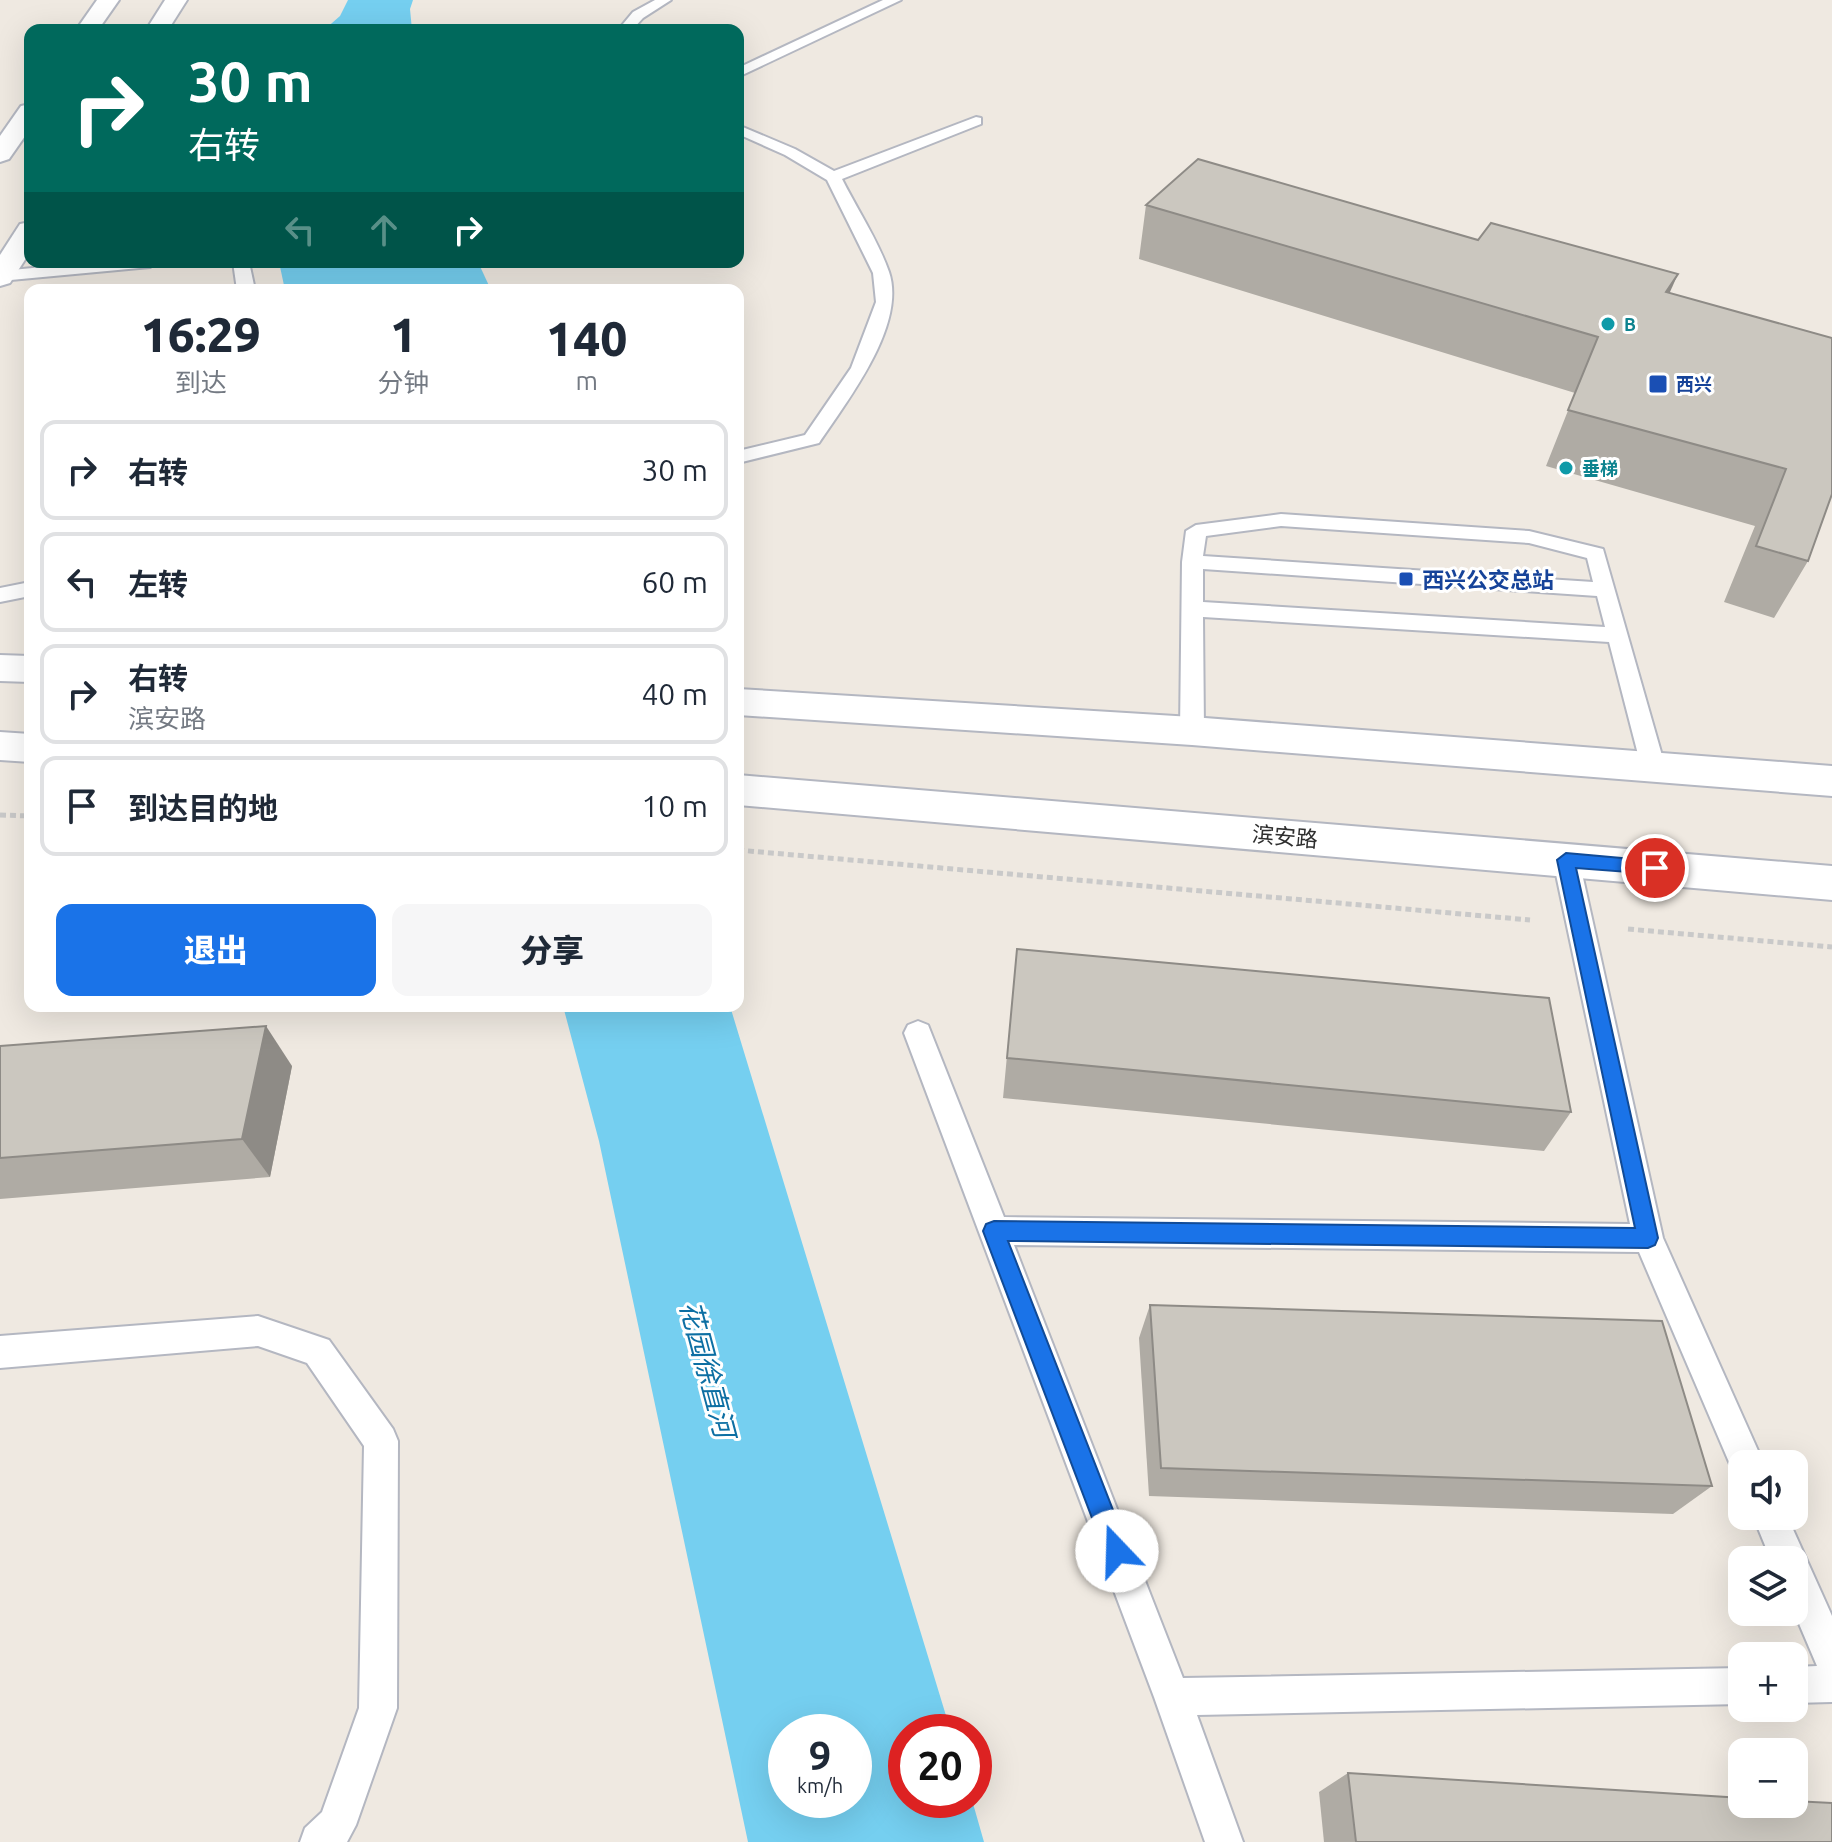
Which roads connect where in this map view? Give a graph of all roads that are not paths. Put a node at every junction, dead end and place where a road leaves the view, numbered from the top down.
1 (108, 0) edge
2 (176, 0) edge
3 (664, 0) edge
4 (894, 0) edge
5 (91, 24) edge
6 (161, 24) edge
7 (630, 24) edge
8 (744, 70) edge
9 (24, 120) edge
10 (976, 121) dead end
11 (744, 132) edge
12 (0, 154) edge
13 (833, 177) junction
14 (24, 239) edge
15 (86, 268) edge
16 (0, 276) edge
17 (744, 456) edge
18 (1192, 562) junction
19 (24, 590) edge
20 (1606, 590) junction
21 (0, 595) edge
22 (1194, 609) junction
23 (1619, 635) junction
24 (0, 668) edge
25 (24, 669) edge
26 (744, 702) edge
27 (1192, 731) junction
28 (0, 746) edge
29 (24, 748) edge
30 (1653, 766) junction
31 (1832, 781) edge
32 (744, 791) edge
33 (1566, 860) junction
34 (1832, 883) edge
35 (918, 1033) dead end
36 (994, 1231) junction
37 (1648, 1238) junction
38 (0, 1352) edge
39 (1741, 1450) edge
40 (1808, 1603) edge
41 (1832, 1658) edge
42 (1832, 1684) edge
43 (1808, 1685) edge
44 (1728, 1686) edge
45 (1172, 1697) junction
46 (319, 1842) edge
47 (1224, 1842) edge

1 - 5 main road
2 - 6 main road
3 - 7 lane
4 - 8 lane
9 - 12 main road
10 - 13 lane
11 - 13 lane
13 - 17 lane
14 - 16 main road
15 - 16 lane
18 - 20 lane
18 - 20 lane
18 - 22 lane
19 - 21 lane
20 - 23 lane
22 - 23 lane
22 - 27 lane
23 - 30 lane
24 - 25 main road
26 - 27 main road
27 - 30 main road
28 - 29 main road
30 - 31 main road
32 - 33 main road, 滨安路
33 - 34 main road, 滨安路
33 - 37 lane
35 - 36 lane
36 - 37 lane
36 - 45 lane
37 - 39 lane
38 - 46 lane
40 - 41 lane
42 - 43 lane
44 - 45 lane
45 - 47 lane

